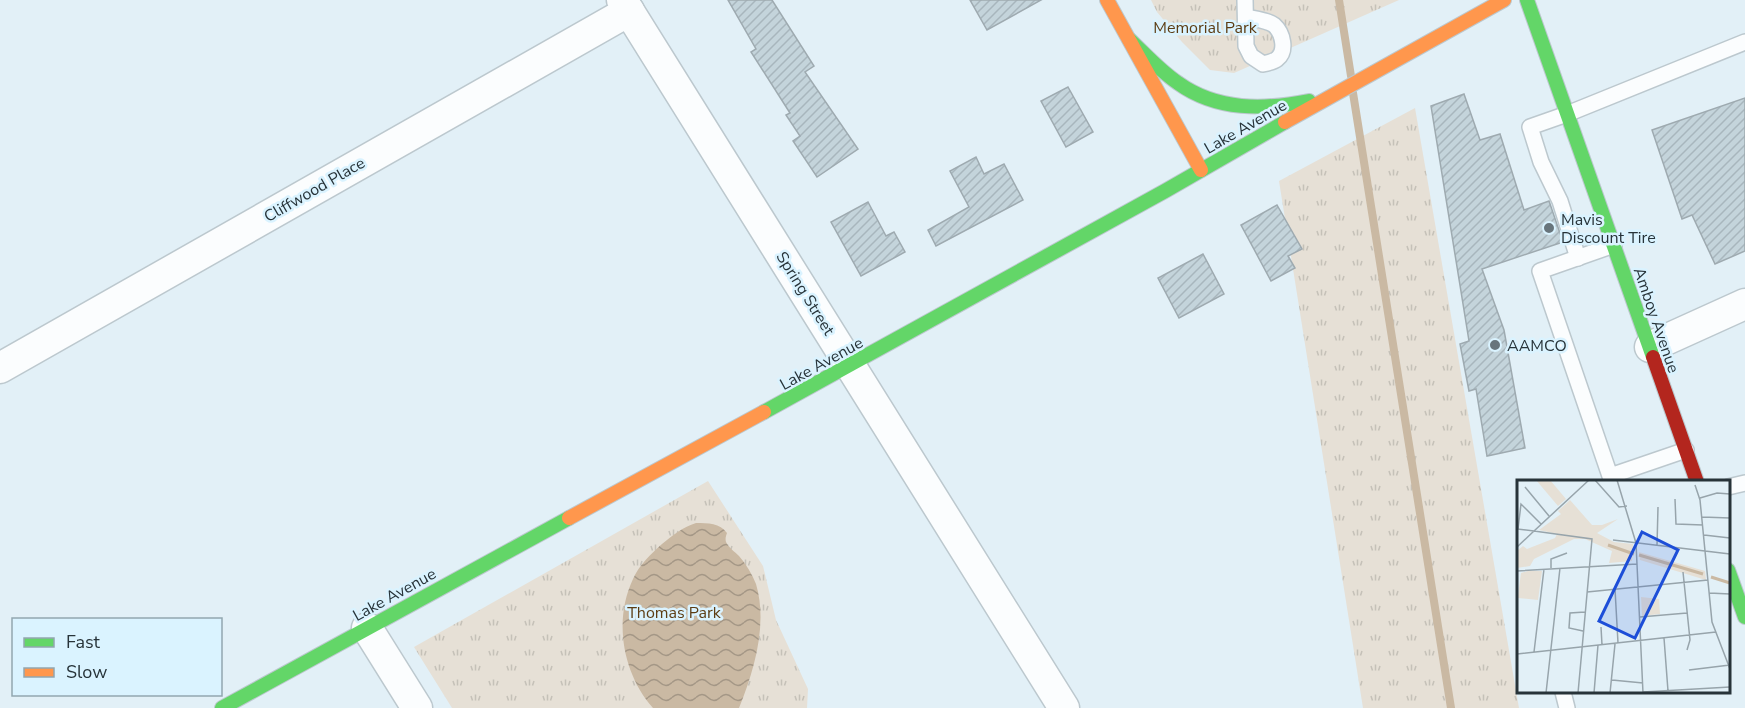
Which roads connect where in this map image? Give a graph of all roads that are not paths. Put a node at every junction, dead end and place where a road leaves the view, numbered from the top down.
1 (1107, 0) edge
2 (1245, 0) edge
3 (1504, 0) edge
4 (1527, 0) edge
5 (625, 5) edge
6 (1246, 17) dead end
7 (1129, 39) junction
8 (1745, 42) edge
9 (1329, 97) junction
10 (1567, 114) junction
11 (1201, 170) junction
12 (1614, 245) junction
13 (1578, 258) junction
14 (1745, 304) edge
15 (1650, 348) junction
16 (851, 365) junction
17 (0, 368) edge
18 (1686, 450) junction
19 (1696, 480) edge
20 (1745, 483) edge
21 (1730, 487) edge
22 (1730, 576) edge
23 (1745, 617) edge
24 (1730, 624) edge
25 (367, 628) junction
26 (1563, 693) edge
27 (222, 708) edge
28 (417, 708) edge
29 (1064, 708) edge
30 (1567, 708) edge

1 - 7 street
2 - 6 lane
3 - 9 street, Lake Avenue
4 - 10 street, Amboy Avenue
5 - 16 street, Spring Street
5 - 17 street, Cliffwood Place
7 - 9 street
7 - 11 street
8 - 10 lane
9 - 11 street, Lake Avenue
10 - 12 street, Amboy Avenue
10 - 13 lane
11 - 16 street, Lake Avenue
12 - 13 lane
12 - 15 street, Amboy Avenue
13 - 18 lane
14 - 15 street
15 - 18 street, Amboy Avenue
16 - 25 street, Lake Avenue
16 - 29 street, Spring Street
18 - 19 street, Amboy Avenue
20 - 21 lane
22 - 23 street
23 - 24 lane
25 - 27 street, Lake Avenue
25 - 28 street
26 - 30 lane

